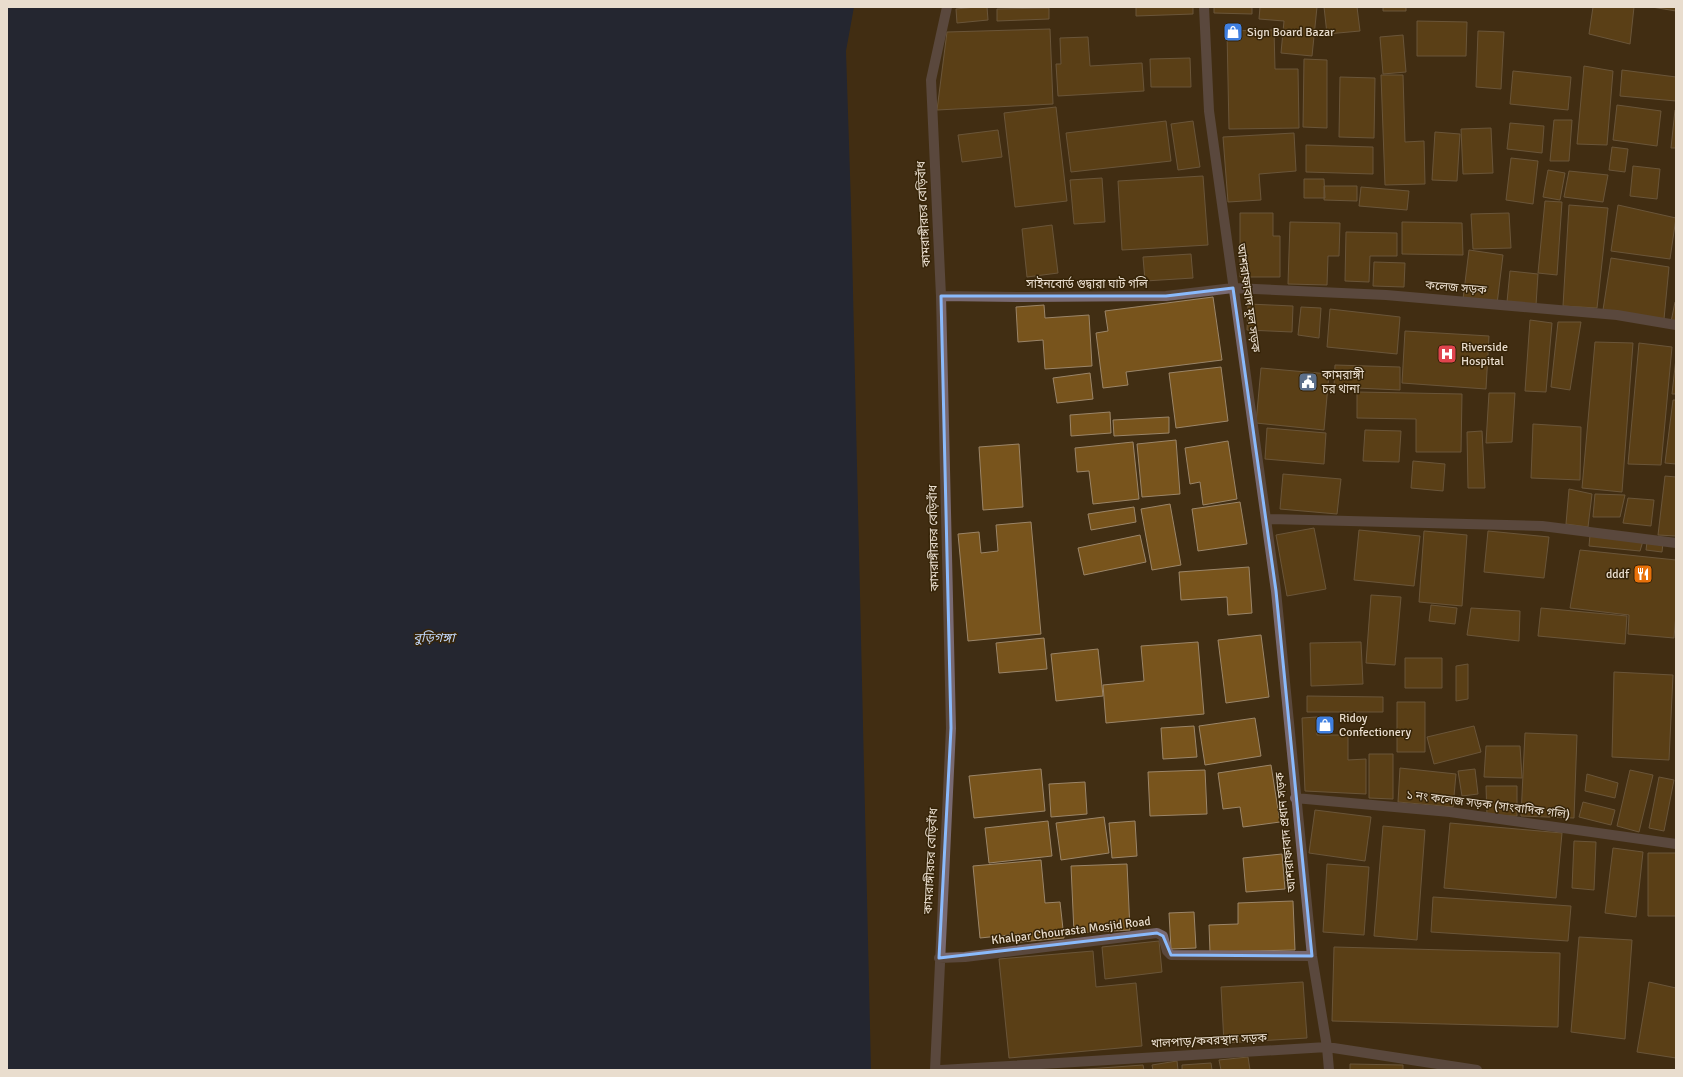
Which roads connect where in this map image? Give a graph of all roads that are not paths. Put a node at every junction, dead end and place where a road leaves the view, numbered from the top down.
1 (947, 7) edge
2 (1204, 7) edge
3 (1234, 288) junction
4 (941, 296) junction
5 (1676, 325) edge
6 (1266, 519) junction
7 (1676, 543) edge
8 (1276, 591) joint
9 (1295, 798) junction
10 (1676, 844) edge
11 (1312, 956) junction
12 (939, 958) junction
13 (1327, 1047) junction
14 (935, 1070) edge
15 (941, 1070) edge
16 (1329, 1070) edge
17 (1477, 1070) edge

1 - 4 street, কামরাঙ্গীরচর বেড়িবাঁধ
2 - 3 street, আশরাফাবাদ মূল সড়ক
3 - 4 street, সাইনবোর্ড গুদ্বারা ঘাট গলি
3 - 5 street, কলেজ সড়ক
3 - 6 street, আশরাফাবাদ মূল সড়ক
4 - 12 street, কামরাঙ্গীরচর বেড়িবাঁধ
6 - 7 street
6 - 8 street, আশরাফাবাদ মূল সড়ক
8 - 9 street, আশরাফাবাদ প্রধান সড়ক
9 - 10 street, ১ নং কলেজ সড়ক (সাংবাদিক গলি)
9 - 11 street, আশরাফাবাদ প্রধান সড়ক
11 - 12 street, Khalpar Chourasta Mosjid Road
11 - 13 street, আশরাফাবাদ প্রধান সড়ক
12 - 14 street, কামরাঙ্গীরচর বেড়িবাঁধ
13 - 15 street, খালপাড়/কবরস্থান সড়ক
13 - 16 street, আশরাফাবাদ প্রধান সড়ক
13 - 17 street, খালপাড়/কবরস্থান সড়ক

